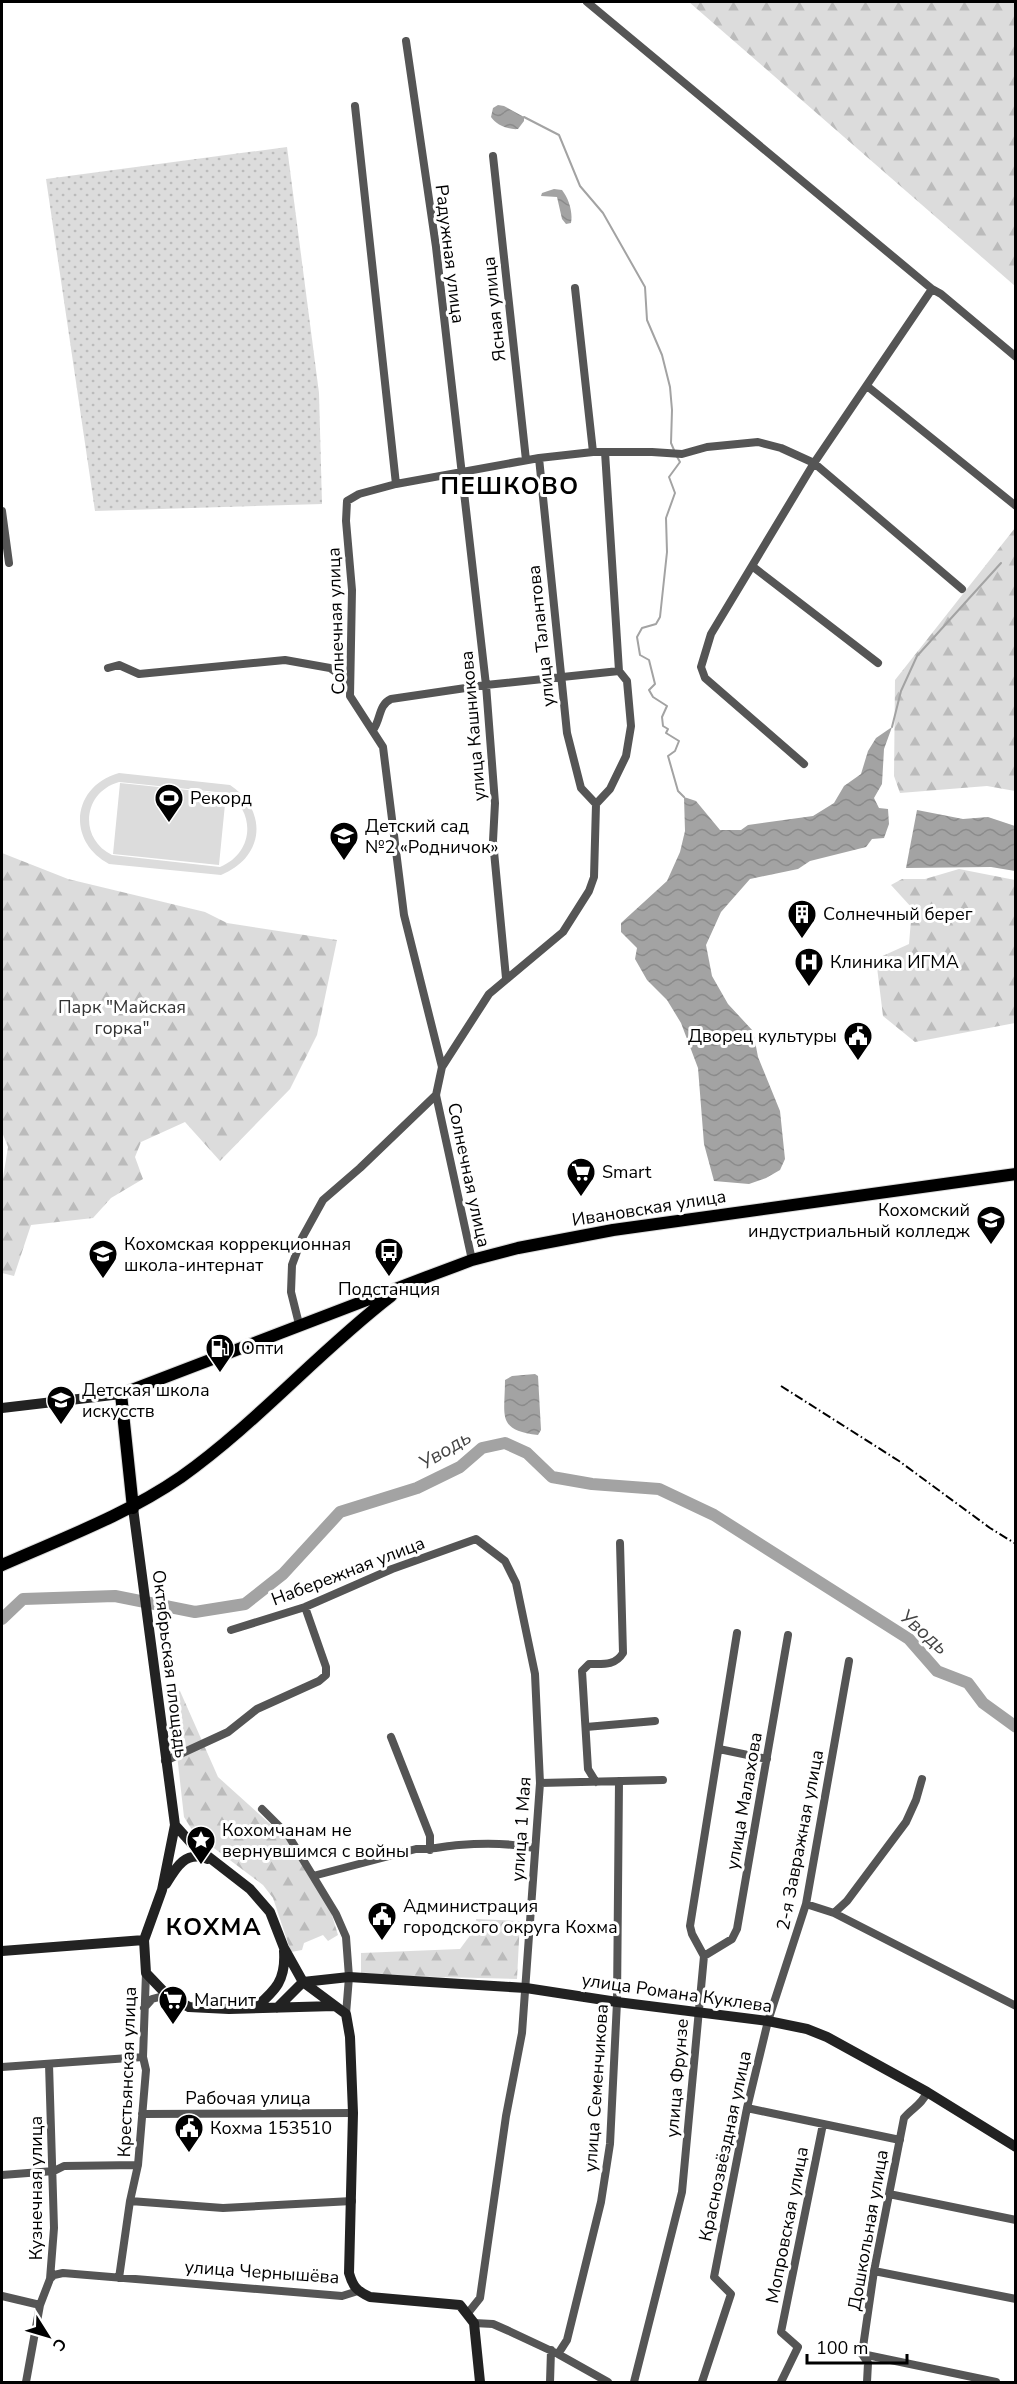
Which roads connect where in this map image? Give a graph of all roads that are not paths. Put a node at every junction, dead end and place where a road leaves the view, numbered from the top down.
1 (587, 2) edge
2 (406, 41) dead end
3 (355, 106) dead end
4 (493, 156) dead end
5 (575, 288) dead end
6 (932, 289) junction
7 (1016, 357) edge
8 (867, 386) junction
9 (593, 452) junction
10 (605, 452) junction
11 (539, 458) junction
12 (526, 460) junction
13 (814, 463) junction
14 (461, 472) junction
15 (396, 484) junction
16 (1016, 506) edge
17 (2, 510) edge
18 (9, 563) dead end
19 (752, 566) junction
20 (962, 589) dead end
21 (878, 663) dead end
22 (108, 668) dead end
23 (619, 671) junction
24 (560, 677) junction
25 (350, 682) junction
26 (486, 686) junction
27 (373, 730) junction
28 (804, 764) dead end
29 (596, 804) junction
30 (506, 978) junction
31 (442, 1067) junction
32 (436, 1095) junction
33 (1016, 1174) edge
34 (472, 1260) junction
35 (402, 1288) junction
36 (336, 1311) junction
37 (299, 1324) junction
38 (345, 1334) junction
39 (121, 1394) junction
40 (2, 1408) edge
41 (133, 1508) junction
42 (476, 1539) joint
43 (620, 1543) dead end
44 (2, 1565) edge
45 (305, 1607) junction
46 (231, 1630) dead end
47 (737, 1633) dead end
48 (788, 1635) dead end
49 (849, 1661) dead end
50 (655, 1721) dead end
51 (586, 1727) junction
52 (391, 1737) dead end
53 (719, 1749) junction
54 (767, 1759) junction
55 (165, 1761) junction
56 (922, 1779) dead end
57 (663, 1780) dead end
58 (619, 1781) junction
59 (596, 1782) junction
60 (540, 1783) junction
61 (262, 1809) dead end
62 (175, 1825) junction
63 (534, 1848) junction
64 (430, 1850) junction
65 (214, 1861) junction
66 (313, 1876) junction
67 (162, 1890) junction
68 (806, 1905) junction
69 (834, 1913) junction
70 (144, 1940) junction
71 (284, 1948) junction
72 (2, 1951) edge
73 (704, 1956) junction
74 (146, 1973) junction
75 (350, 1977) junction
76 (303, 1982) junction
77 (526, 1988) junction
78 (167, 1995) junction
79 (617, 2002) junction
80 (335, 2006) junction
81 (1016, 2006) edge
82 (144, 2008) junction
83 (255, 2008) junction
84 (277, 2008) junction
85 (698, 2012) junction
86 (345, 2014) junction
87 (768, 2021) junction
88 (143, 2057) junction
89 (49, 2064) junction
90 (2, 2067) edge
91 (927, 2092) junction
92 (747, 2108) junction
93 (353, 2113) junction
94 (142, 2114) junction
95 (823, 2124) junction
96 (900, 2140) junction
97 (1016, 2147) edge
98 (138, 2165) junction
99 (54, 2171) junction
100 (2, 2175) edge
101 (889, 2194) junction
102 (130, 2201) junction
103 (352, 2201) junction
104 (1016, 2220) edge
105 (874, 2271) junction
106 (119, 2278) junction
107 (50, 2279) junction
108 (358, 2291) junction
109 (2, 2296) edge
110 (1016, 2299) edge
111 (40, 2305) junction
112 (468, 2313) junction
113 (474, 2323) junction
114 (555, 2352) junction
115 (862, 2354) junction
116 (28, 2382) edge
117 (480, 2382) edge
118 (550, 2382) edge
119 (608, 2382) edge
120 (634, 2382) edge
121 (702, 2382) edge
122 (781, 2382) edge
123 (867, 2382) edge
124 (996, 2382) edge

1 - 6 street
2 - 14 street, Радужная улица
3 - 15 street
4 - 12 street, Ясная улица
5 - 9 street
6 - 7 street
6 - 8 street
8 - 13 street
8 - 16 street
9 - 10 street
9 - 11 street
10 - 13 street
10 - 23 street
11 - 12 street
11 - 24 street, улица Талантова
12 - 14 street
13 - 19 street
13 - 20 street
14 - 15 street
14 - 26 street, улица Кашникова
15 - 25 street, Солнечная улица
17 - 18 street
19 - 21 street
19 - 28 street
22 - 25 street
23 - 24 street
23 - 29 street
24 - 26 street
24 - 29 street, улица Талантова
25 - 27 street, Солнечная улица
26 - 27 street
26 - 30 street, улица Кашникова
27 - 31 street, Солнечная улица
29 - 30 street
30 - 31 street
31 - 32 street, Солнечная улица
32 - 34 street, Солнечная улица
32 - 37 street
33 - 34 main road, Ивановская улица
34 - 35 main road, Ивановская улица
35 - 36 main road, Ивановская улица
35 - 38 main road, Ивановская улица
36 - 37 main road, Ивановская улица
36 - 38 main road
37 - 39 main road, Ивановская улица
38 - 41 main road, Ивановская улица
39 - 40 main road
39 - 41 main road
41 - 44 main road, Ивановская улица
41 - 55 main road, Октябрьская площадь
42 - 45 street, Набережная улица
42 - 60 street, улица 1 Мая
43 - 51 street
45 - 46 street, Набережная улица
45 - 55 street
47 - 53 street
48 - 54 street, улица Малахова
49 - 68 street, 2-я Завражная улица
50 - 51 street
51 - 59 street
52 - 64 street
53 - 54 street
53 - 73 street
54 - 73 street, улица Малахова
55 - 62 main road, Октябрьская площадь
56 - 69 street
57 - 58 street
58 - 59 street
58 - 79 street, улица Семенчикова
59 - 60 street
60 - 63 street, улица 1 Мая
61 - 66 street
62 - 65 main road
62 - 67 main road
63 - 64 street
63 - 77 street, улица 1 Мая
64 - 66 street
65 - 67 main road
65 - 71 main road
66 - 75 street
67 - 70 main road
68 - 69 street
68 - 87 street, 2-я Завражная улица
69 - 81 street
70 - 72 main road
70 - 74 main road
71 - 76 main road
71 - 83 main road
73 - 85 street, улица Фрунзе
74 - 78 main road
74 - 82 street, Крестьянская улица
75 - 76 main road, улица Романа Куклева
75 - 77 main road, улица Романа Куклева
75 - 86 street
76 - 80 main road
76 - 84 main road
77 - 79 main road, улица Романа Куклева
77 - 112 street, улица 1 Мая
78 - 82 street
78 - 83 main road
79 - 85 main road, улица Романа Куклева
79 - 114 street, улица Семенчикова
80 - 84 main road
80 - 86 main road
82 - 88 street, Крестьянская улица
83 - 84 main road
85 - 87 main road, улица Романа Куклева
85 - 120 street, улица Фрунзе
86 - 93 main road
87 - 91 main road, улица Романа Куклева
87 - 92 street, Краснозвёздная улица
88 - 89 street
88 - 94 street, Крестьянская улица
89 - 90 street
89 - 99 street, Кузнечная улица
91 - 96 street, Дошкольная улица
91 - 97 main road, улица Романа Куклева
92 - 95 street
92 - 121 street, Краснозвёздная улица
93 - 94 street, Рабочая улица
93 - 103 main road
94 - 98 street, Крестьянская улица
95 - 96 street
95 - 122 street, Мопровская улица
96 - 101 street, Дошкольная улица
98 - 99 street
98 - 102 street, Крестьянская улица
99 - 100 street
99 - 107 street, Кузнечная улица
101 - 104 street
101 - 105 street, Дошкольная улица
102 - 103 street
102 - 106 street, Крестьянская улица
103 - 108 main road
105 - 110 street
105 - 115 street, Дошкольная улица
106 - 107 street, улица Чернышёва
106 - 108 street, улица Чернышёва
107 - 111 street, Кузнечная улица
108 - 112 main road, улица Чернышёва
109 - 111 street
111 - 116 street, Кузнечная улица
112 - 113 main road
113 - 114 street
113 - 117 main road
114 - 118 street, улица Семенчикова
114 - 119 street
115 - 123 street, Дошкольная улица
115 - 124 street

